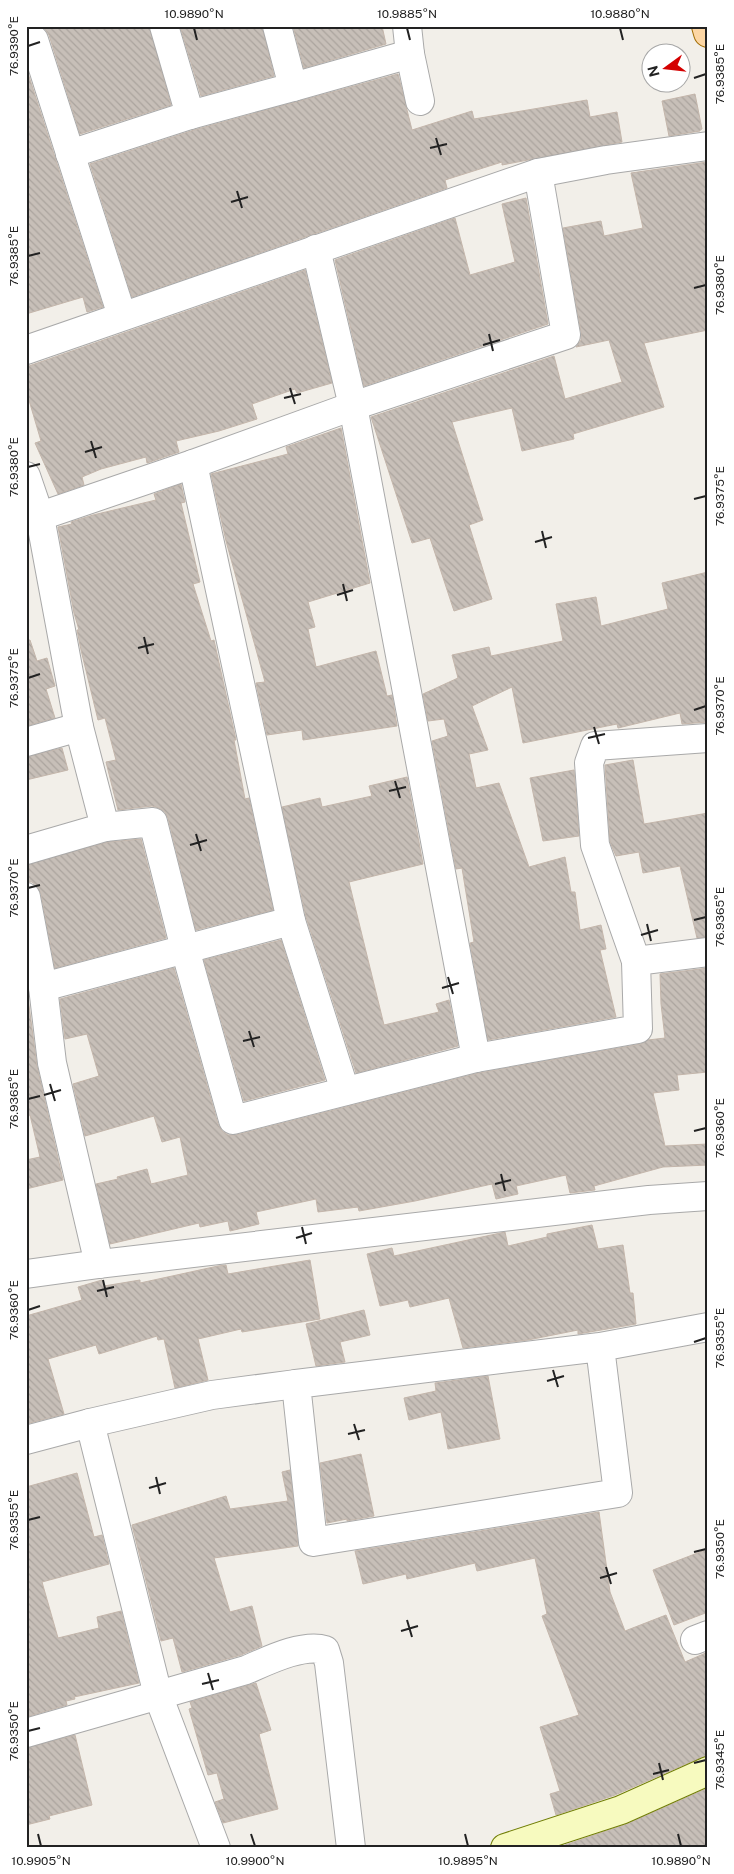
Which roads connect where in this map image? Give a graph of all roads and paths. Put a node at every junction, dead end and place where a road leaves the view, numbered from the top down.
1 (164, 26) edge
2 (277, 26) edge
3 (407, 26) edge
4 (706, 26) edge
5 (708, 33) edge
6 (34, 40) dead end
7 (410, 54) junction
8 (293, 87) junction
9 (420, 101) dead end
10 (190, 115) junction
11 (708, 146) edge
12 (70, 154) junction
13 (538, 173) junction
14 (316, 250) junction
15 (122, 316) junction
16 (26, 350) edge
17 (353, 406) junction
18 (193, 464) junction
19 (26, 476) edge
20 (33, 519) edge
21 (79, 727) junction
22 (708, 738) edge
23 (26, 742) edge
24 (105, 827) junction
25 (26, 850) edge
26 (26, 897) edge
27 (292, 921) junction
28 (185, 949) junction
29 (708, 952) edge
30 (636, 961) junction
31 (43, 987) junction
32 (476, 1058) junction
33 (345, 1091) junction
34 (708, 1196) edge
35 (99, 1264) junction
36 (26, 1274) edge
37 (708, 1327) edge
38 (600, 1348) junction
39 (296, 1384) junction
40 (90, 1423) junction
41 (26, 1440) edge
42 (158, 1695) junction
43 (26, 1733) edge
44 (708, 1771) edge
45 (211, 1846) edge
46 (515, 1846) edge
47 (351, 1848) edge

1 - 10 street
2 - 8 street
3 - 7 street
4 - 5 main road
6 - 12 street
7 - 8 street
7 - 9 street
8 - 10 street
10 - 12 street
11 - 13 street
12 - 15 street
13 - 14 street
13 - 17 street
14 - 15 street
14 - 17 street
15 - 16 street
17 - 18 street
17 - 32 street
18 - 20 street
18 - 27 street
19 - 20 street
20 - 21 street
21 - 23 street
21 - 24 street
22 - 30 street
24 - 25 street
24 - 28 street
26 - 31 street
27 - 28 street
27 - 33 street
28 - 31 street
28 - 33 street
29 - 30 street
30 - 32 street
31 - 35 street
32 - 33 street
34 - 35 street
35 - 36 street
37 - 38 street
38 - 39 street
38 - 39 street
39 - 40 street
40 - 41 street
40 - 42 street
42 - 43 street
42 - 45 street
42 - 47 street
44 - 46 street

